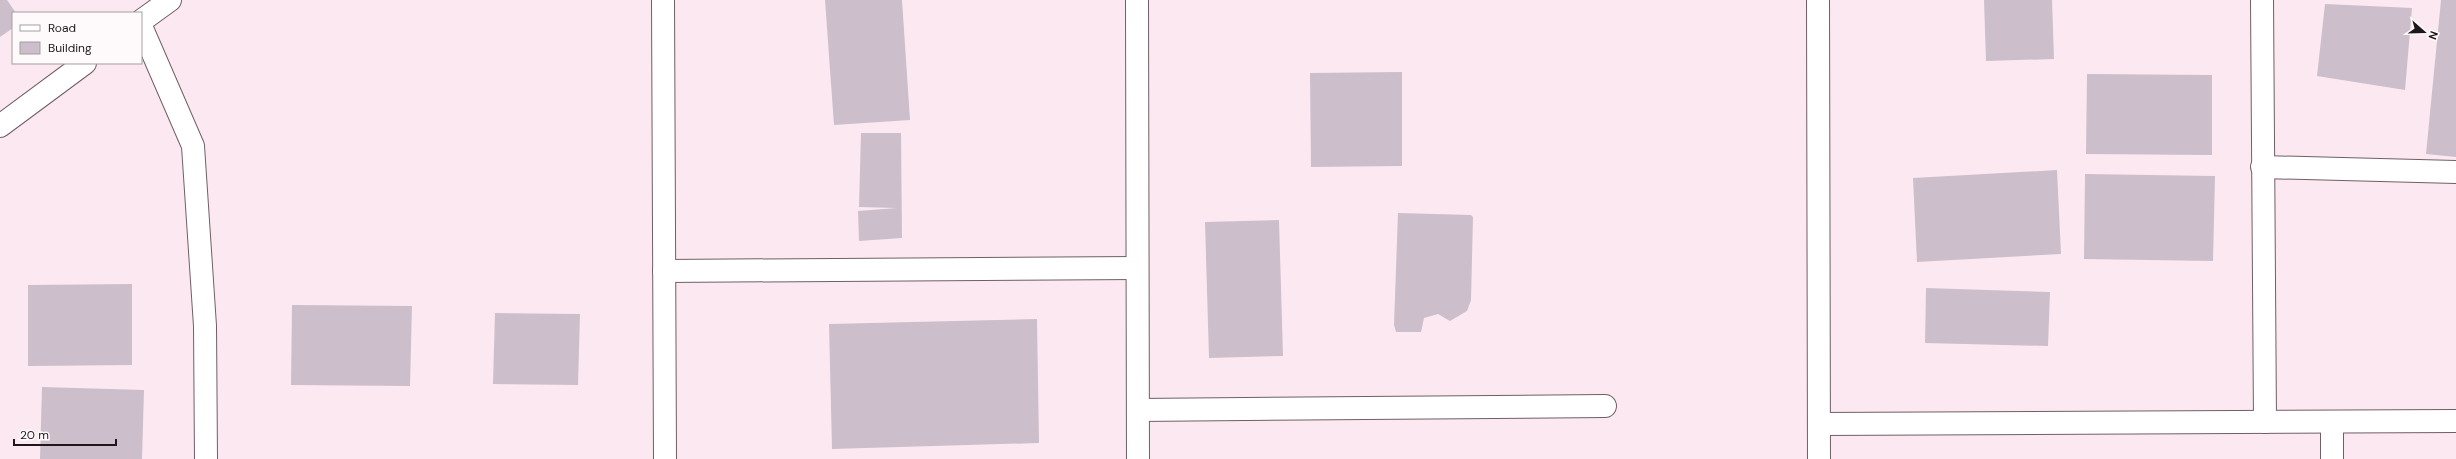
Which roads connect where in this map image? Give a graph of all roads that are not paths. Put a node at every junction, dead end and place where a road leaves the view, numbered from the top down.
1 (170, 0) edge
2 (663, 0) edge
3 (1137, 0) edge
4 (1818, 0) edge
5 (2262, 0) edge
6 (142, 20) edge
7 (142, 28) edge
8 (84, 64) edge
9 (0, 126) edge
10 (2262, 168) junction
11 (2456, 172) edge
12 (1137, 268) junction
13 (664, 271) junction
14 (1605, 406) dead end
15 (1138, 410) junction
16 (2456, 421) edge
17 (2265, 422) junction
18 (2332, 422) junction
19 (1819, 424) junction
20 (206, 459) edge
21 (665, 459) edge
22 (1138, 459) edge
23 (1819, 459) edge
24 (2332, 459) edge

1 - 6 street
2 - 13 street
3 - 12 street
4 - 19 street
5 - 10 street
7 - 20 street
8 - 9 street
10 - 11 street
10 - 17 street
12 - 13 street
12 - 15 street
13 - 21 street
14 - 15 street
15 - 22 street
16 - 18 street
17 - 18 street
17 - 19 street
18 - 24 street
19 - 23 street

